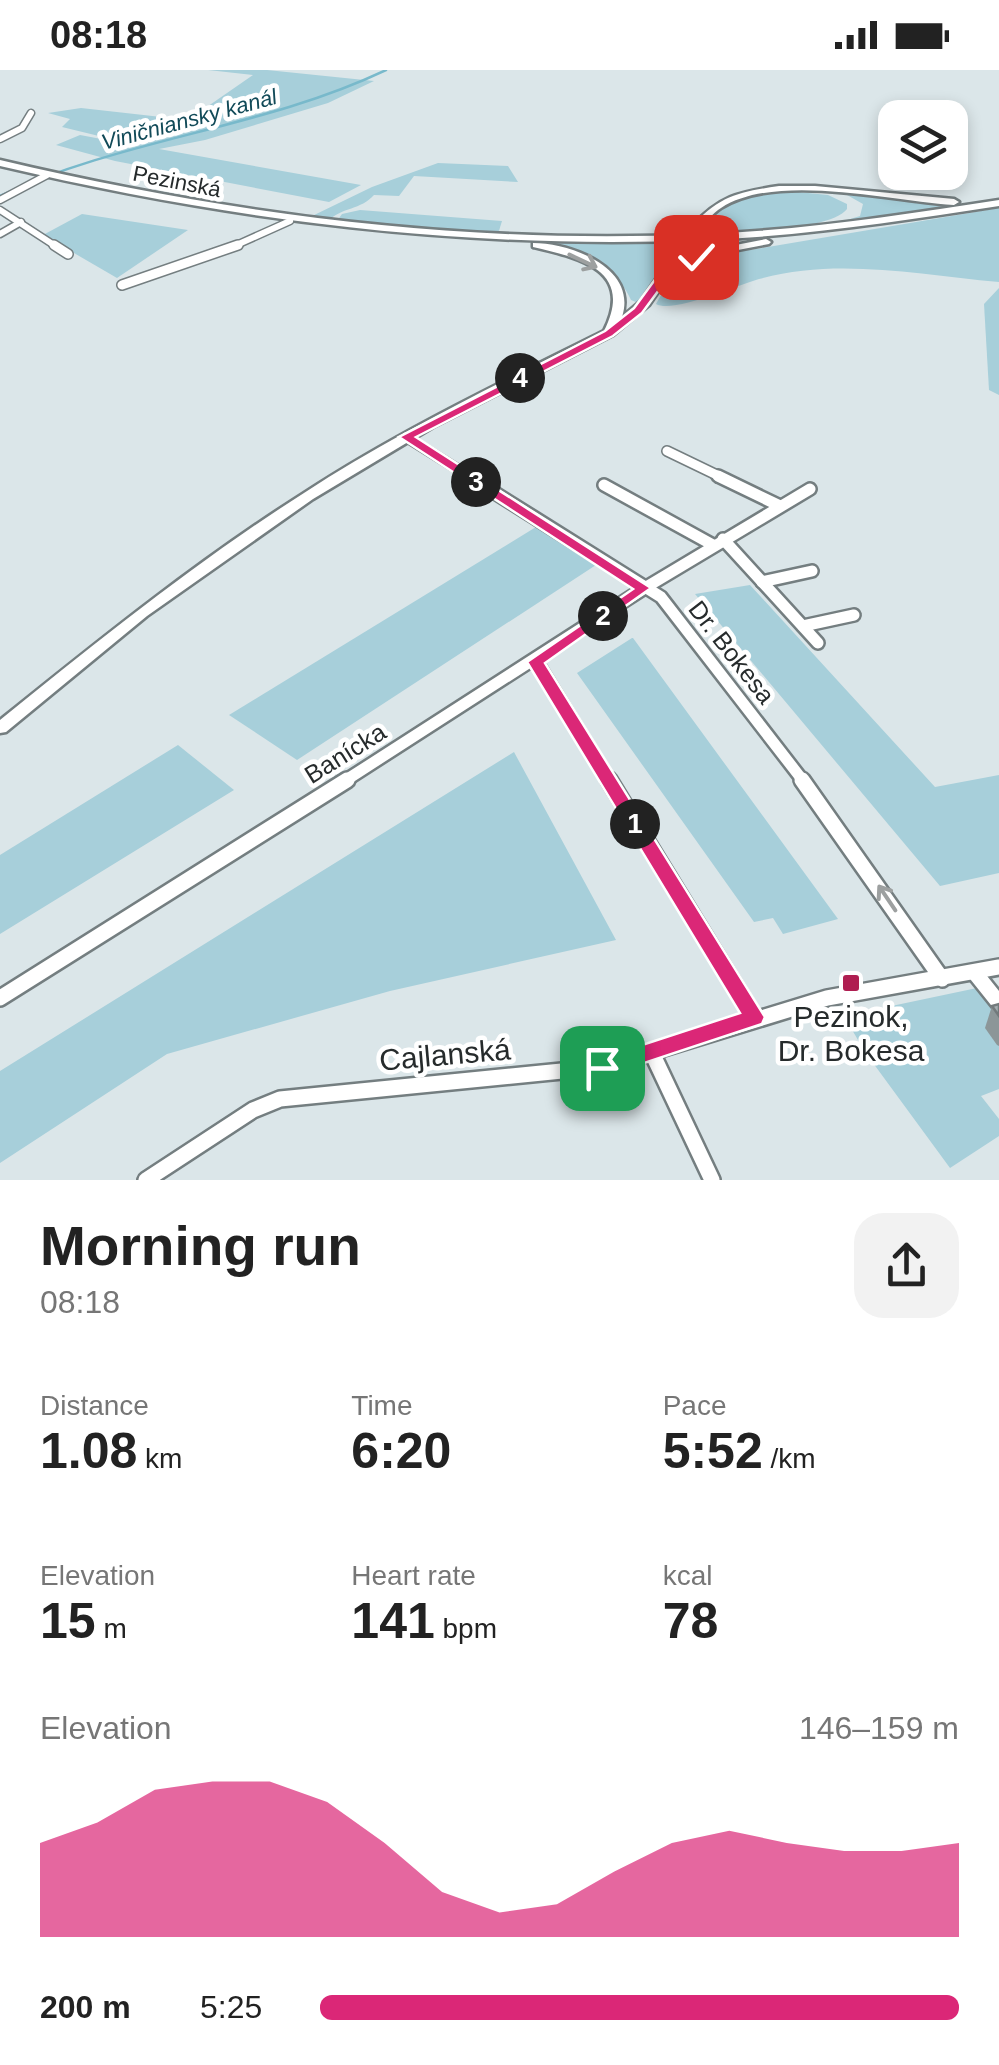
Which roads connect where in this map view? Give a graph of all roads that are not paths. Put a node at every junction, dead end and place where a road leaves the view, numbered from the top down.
1 (31, 112) dead end
2 (0, 139) edge
3 (0, 163) edge
4 (43, 174) junction
5 (811, 190) junction
6 (0, 200) edge
7 (999, 202) edge
8 (0, 210) edge
9 (290, 221) junction
10 (20, 222) junction
11 (865, 223) junction
12 (806, 229) junction
13 (0, 234) edge
14 (493, 236) junction
15 (68, 254) dead end
16 (666, 273) junction
17 (122, 284) dead end
18 (609, 334) junction
19 (406, 437) junction
20 (667, 451) dead end
21 (604, 485) dead end
22 (810, 490) dead end
23 (780, 506) junction
24 (718, 542) junction
25 (812, 571) dead end
26 (762, 582) junction
27 (643, 588) junction
28 (854, 615) dead end
29 (803, 626) junction
30 (818, 643) dead end
31 (536, 662) junction
32 (0, 728) edge
33 (999, 966) edge
34 (975, 973) junction
35 (942, 979) junction
36 (0, 998) edge
37 (999, 1003) edge
38 (754, 1017) junction
39 (652, 1053) junction
40 (146, 1180) edge
41 (712, 1180) edge

1 - 2 street
3 - 4 main road, Pezinská
4 - 6 street
4 - 9 main road, Pezinská
5 - 7 main road
5 - 12 main road
5 - 16 main road, bridge
7 - 11 main road
8 - 10 street
9 - 14 main road, Pezinská
9 - 17 street
10 - 13 street
10 - 15 street
11 - 12 main road
11 - 16 main road
12 - 14 main road
14 -> 18 main road
16 - 18 main road
18 - 19 main road
19 - 27 street, Dr. Bokesa
19 - 32 main road
20 - 23 street
21 - 24 street
22 - 23 street, Banícka
23 - 24 street, Banícka
24 - 26 street
24 - 27 street, Banícka
25 - 26 street
26 - 29 street
27 - 31 street, Banícka
35 -> 27 street, Dr. Bokesa
28 - 29 street
29 - 30 street
31 - 36 street, Banícka
31 - 38 street
33 - 34 street, Cajlanská
34 - 35 street, Cajlanská
34 - 37 street
35 - 38 street, Cajlanská
38 - 39 street, Cajlanská
39 - 40 street, Cajlanská
39 - 41 street

